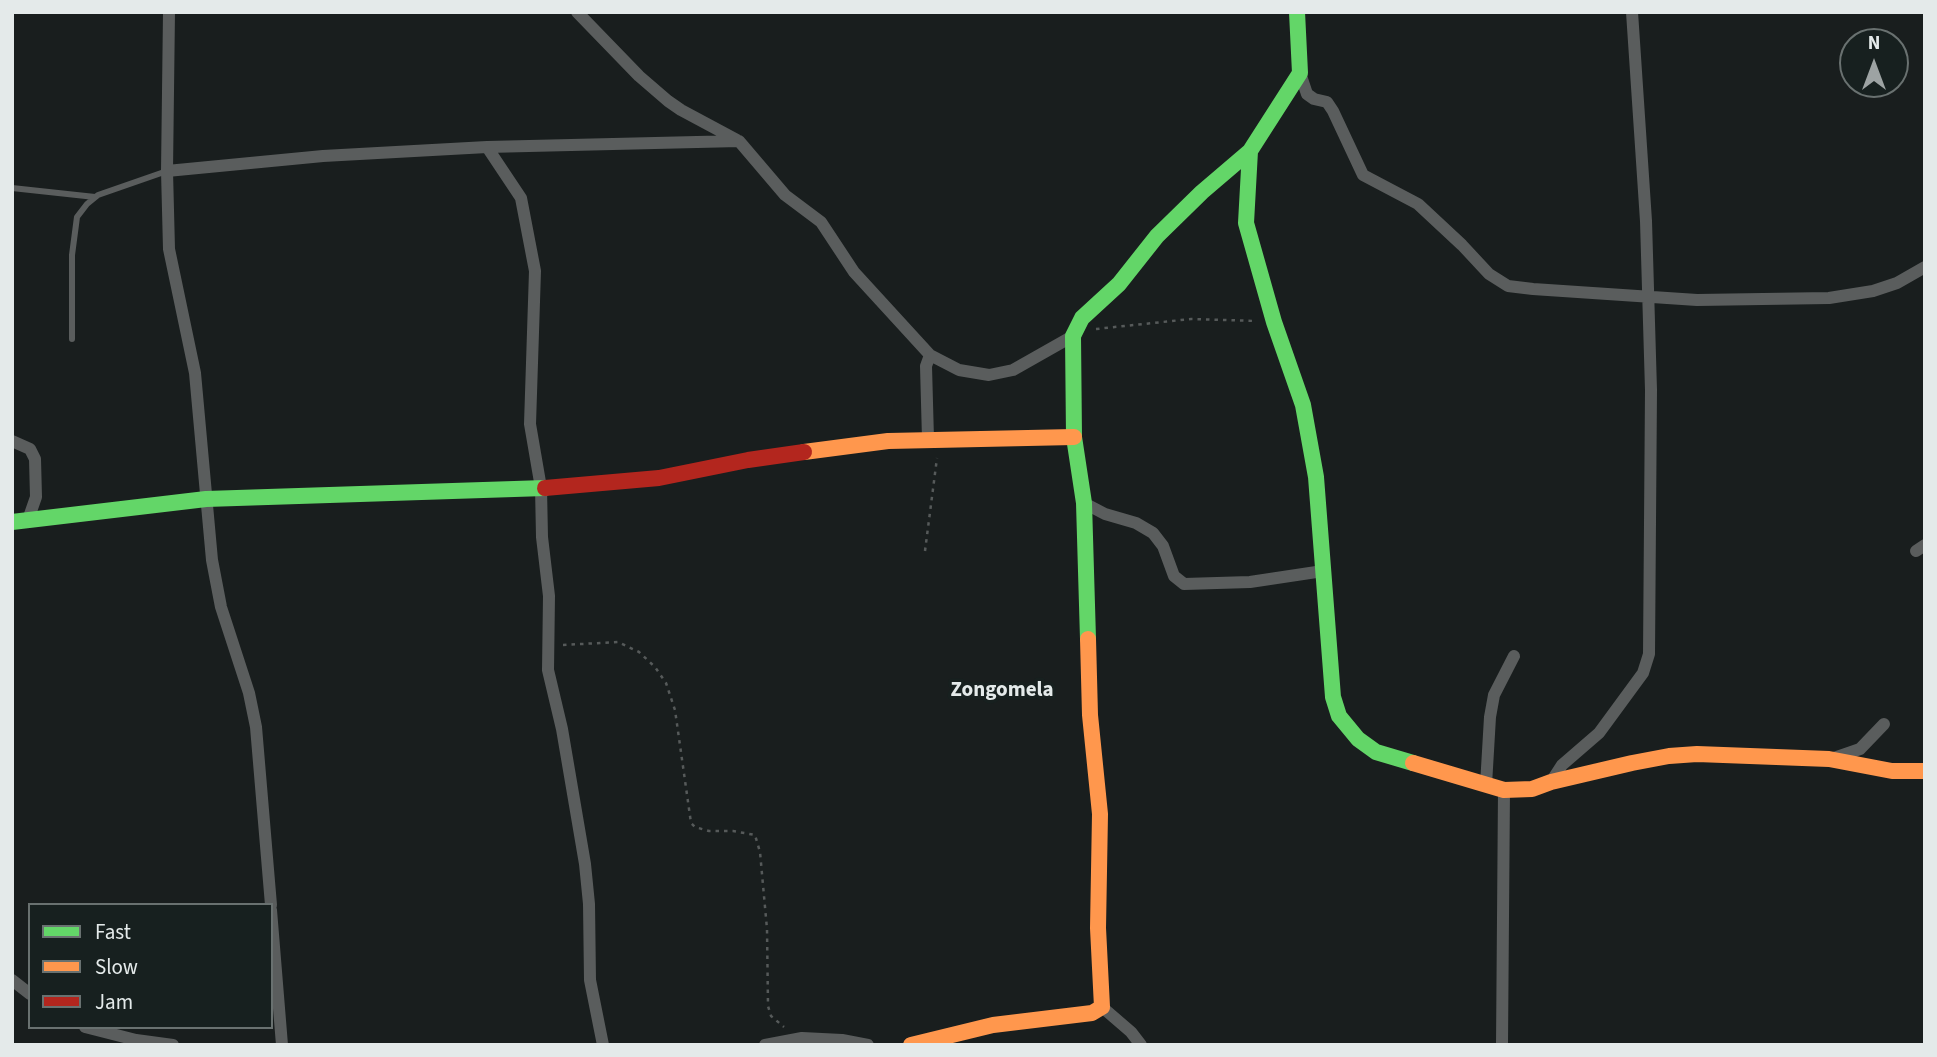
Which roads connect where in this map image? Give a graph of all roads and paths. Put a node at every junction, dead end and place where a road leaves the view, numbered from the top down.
1 (169, 12) edge
2 (577, 12) edge
3 (1297, 12) edge
4 (1632, 12) edge
5 (1300, 73) junction
6 (739, 141) junction
7 (486, 147) junction
8 (1250, 150) junction
9 (167, 171) junction
10 (12, 188) edge
11 (95, 197) junction
12 (1925, 267) edge
13 (1648, 297) junction
14 (1274, 322) junction
15 (1075, 333) junction
16 (72, 339) dead end
17 (930, 355) junction
18 (1074, 437) junction
19 (933, 439) junction
20 (12, 441) edge
21 (541, 488) junction
22 (206, 499) junction
23 (1084, 503) junction
24 (20, 521) edge
25 (925, 551) dead end
26 (1323, 571) junction
27 (548, 646) junction
28 (1514, 656) dead end
29 (1884, 724) dead end
30 (1829, 759) junction
31 (1925, 771) edge
32 (1551, 782) junction
33 (1486, 785) junction
34 (1504, 790) junction
35 (271, 903) edge
36 (273, 932) edge
37 (12, 980) edge
38 (28, 992) edge
39 (1102, 1007) junction
40 (93, 1029) edge
41 (802, 1038) junction
42 (173, 1045) edge
43 (282, 1045) edge
44 (603, 1045) edge
45 (765, 1045) edge
46 (868, 1045) edge
47 (911, 1045) edge
48 (1141, 1045) edge
49 (1502, 1045) edge

1 - 9 street
2 - 6 street
3 - 5 street
4 - 13 street
5 - 8 street
5 - 13 street
6 - 7 street
6 - 17 street
7 - 9 street
7 - 21 street
8 - 14 street
8 - 15 street
9 - 11 lane
9 - 22 street
10 - 11 lane
11 - 16 lane
12 - 13 street
13 - 32 street
14 - 15 path
14 - 26 street
15 - 17 street
15 - 18 street
17 - 19 street
18 - 19 street
18 - 23 street
19 - 21 street
19 - 25 path
20 - 24 street
21 - 22 street
21 - 27 street
22 - 24 street
22 - 35 street
23 - 26 street
23 - 39 street
26 - 33 street
27 - 41 path
27 - 44 street
28 - 33 street
29 - 30 street
30 - 31 street
30 - 32 street
32 - 34 street
33 - 34 street
34 - 49 street
36 - 43 street
37 - 38 street
39 - 47 street
39 - 48 street
40 - 42 street
41 - 45 street
41 - 46 street

